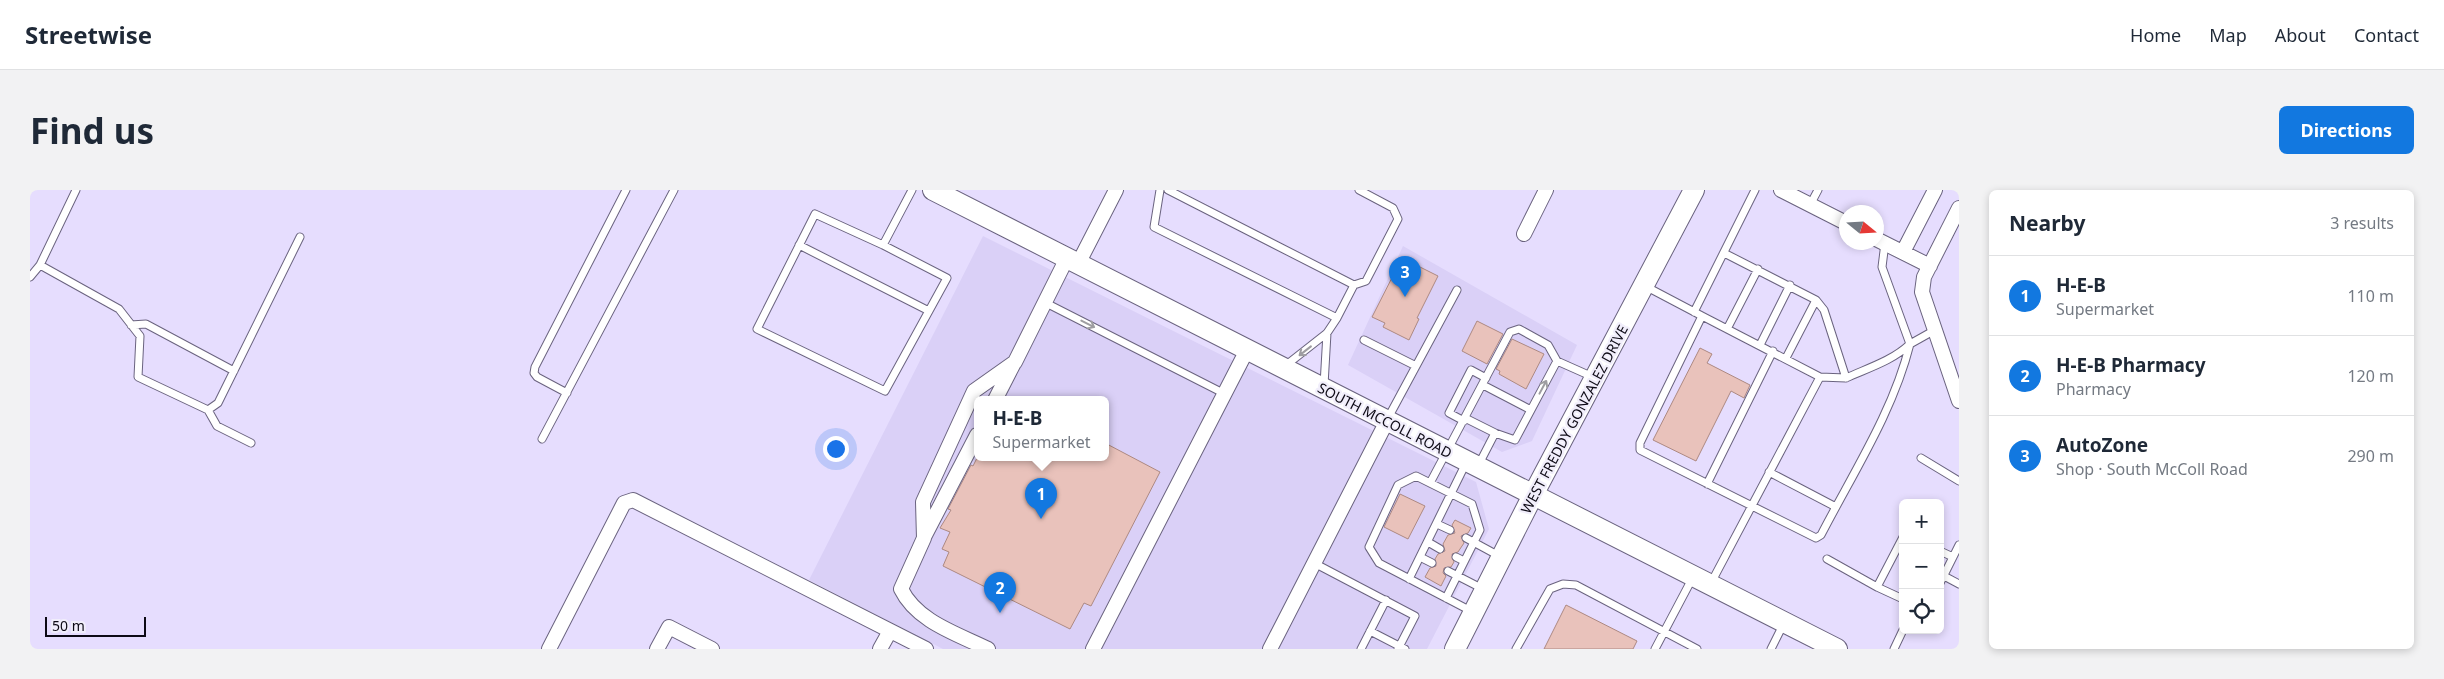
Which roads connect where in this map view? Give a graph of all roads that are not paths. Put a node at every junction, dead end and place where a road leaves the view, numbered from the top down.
1 (76, 190) edge
2 (626, 190) edge
3 (674, 190) edge
4 (912, 190) edge
5 (933, 190) edge
6 (1116, 190) edge
7 (1160, 190) edge
8 (1168, 190) edge
9 (1359, 190) edge
10 (1546, 190) edge
11 (1694, 190) edge
12 (1755, 190) edge
13 (1781, 190) edge
14 (1818, 190) edge
15 (1935, 190) edge
16 (1810, 205) junction
17 (1959, 208) edge
18 (1839, 220) edge
19 (1524, 234) dead end
20 (300, 237) dead end
21 (1884, 242) edge
22 (883, 245) junction
23 (799, 246) junction
24 (1881, 250) edge
25 (1903, 252) junction
26 (1724, 253) junction
27 (1072, 261) junction
28 (40, 265) junction
29 (1930, 266) junction
30 (1758, 270) junction
31 (30, 278) edge
32 (1354, 285) junction
33 (1790, 285) junction
34 (1644, 286) junction
35 (1457, 290) dead end
36 (1816, 300) junction
37 (1044, 302) junction
38 (929, 311) junction
39 (1694, 312) junction
40 (1702, 316) junction
41 (1337, 318) junction
42 (131, 325) junction
43 (1727, 329) junction
44 (1935, 330) junction
45 (1327, 333) junction
46 (1364, 340) dead end
47 (1910, 344) junction
48 (1760, 345) junction
49 (1247, 350) junction
50 (1773, 351) junction
51 (1786, 358) junction
52 (1557, 361) junction
53 (1015, 362) junction
54 (1416, 366) junction
55 (1282, 368) junction
56 (234, 371) junction
57 (1820, 377) junction
58 (1846, 378) junction
59 (1596, 379) junction
60 (1484, 382) junction
61 (1324, 389) junction
62 (567, 393) junction
63 (1225, 394) junction
64 (997, 396) edge
65 (1959, 401) edge
66 (208, 410) junction
67 (1531, 410) junction
68 (1464, 419) junction
69 (1387, 421) junction
70 (1495, 433) junction
71 (542, 439) dead end
72 (974, 441) edge
73 (251, 443) dead end
74 (1447, 452) junction
75 (1922, 458) dead end
76 (1472, 464) junction
77 (1770, 472) junction
78 (1959, 481) edge
79 (1430, 483) junction
80 (1707, 484) junction
81 (1452, 493) junction
82 (1533, 495) junction
83 (1751, 506) junction
84 (1836, 507) junction
85 (1437, 524) junction
86 (1450, 530) dead end
87 (924, 538) junction
88 (1466, 538) dead end
89 (1428, 542) junction
90 (1474, 542) junction
91 (1899, 544) edge
92 (1959, 545) edge
93 (1440, 548) dead end
94 (1944, 554) edge
95 (1456, 557) dead end
96 (1502, 557) junction
97 (1953, 557) junction
98 (1420, 558) junction
99 (1827, 559) dead end
100 (1464, 561) junction
101 (1314, 563) junction
102 (1432, 563) dead end
103 (1448, 571) dead end
104 (1457, 576) junction
105 (1944, 576) edge
106 (1409, 579) junction
107 (1944, 580) edge
108 (1702, 581) junction
109 (1959, 584) edge
110 (1876, 587) junction
111 (1485, 590) junction
112 (1446, 598) junction
113 (1899, 598) edge
114 (1386, 600) junction
115 (1474, 612) junction
116 (1784, 622) junction
117 (890, 631) junction
118 (1370, 632) junction
119 (1664, 632) junction
120 (1901, 634) edge
121 (1459, 646) edge
122 (1401, 648) edge
123 (549, 649) edge
124 (657, 649) edge
125 (712, 649) edge
126 (880, 649) edge
127 (926, 649) edge
128 (988, 649) edge
129 (1093, 649) edge
130 (1270, 649) edge
131 (1361, 649) edge
132 (1516, 649) edge
133 (1655, 649) edge
134 (1697, 649) edge
135 (1771, 649) edge
136 (1837, 649) edge
137 (1894, 649) edge

1 - 28 lane
2 - 62 lane
3 - 62 lane
4 - 22 lane
5 - 27 main road, SOUTH MCCOLL ROAD
6 - 27 street
7 - 41 lane
8 - 32 lane
9 - 32 lane
10 - 19 street
11 - 34 main road, WEST FREDDY GONZALEZ DRIVE
12 - 26 lane
13 - 16 street
14 - 16 lane
15 - 25 street
16 - 18 street
17 - 29 street
20 - 56 lane
21 - 25 street
22 - 23 lane
22 - 38 lane
23 - 38 lane
23 - 38 lane
24 - 47 lane
25 - 29 street
26 - 30 lane
26 - 39 lane
27 - 37 street
27 - 49 main road, SOUTH MCCOLL ROAD
28 - 31 lane
28 - 42 lane
29 - 44 street
30 - 33 lane
30 - 43 lane
32 - 41 lane
33 - 36 lane
33 - 48 lane
34 - 39 lane
34 - 59 main road, WEST FREDDY GONZALEZ DRIVE
35 - 54 lane
36 - 51 lane
36 - 58 lane
37 - 53 street
37 -> 63 lane
39 - 40 lane
40 - 43 lane
40 - 80 lane
41 - 45 lane
42 - 56 lane
42 - 66 lane
43 - 48 lane
44 - 47 lane
44 - 65 street
45 -> 55 lane
45 - 61 lane
46 - 54 lane
47 - 58 lane
47 - 84 lane
48 - 50 lane
49 - 55 main road, SOUTH MCCOLL ROAD
49 - 63 street
50 - 51 lane
50 - 80 lane
51 - 57 lane
52 - 59 lane
52 - 60 lane
67 -> 52 lane
53 - 64 street
53 - 87 street
54 - 69 lane
55 - 61 main road, SOUTH MCCOLL ROAD
56 - 66 lane
57 - 58 lane
57 - 77 lane
59 - 82 main road, WEST FREDDY GONZALEZ DRIVE
60 - 67 lane
60 - 68 lane
60 - 68 lane
61 - 69 main road, SOUTH MCCOLL ROAD
62 - 71 lane
63 - 129 street
66 - 73 lane
67 - 70 lane
68 - 70 lane
68 - 74 lane
69 - 74 main road, SOUTH MCCOLL ROAD
69 - 101 street
70 - 76 lane
72 - 87 street
74 - 76 main road, SOUTH MCCOLL ROAD
74 - 79 lane
75 - 78 lane
76 - 81 lane
76 - 82 main road, SOUTH MCCOLL ROAD
77 - 83 lane
77 - 84 lane
79 - 81 lane
79 - 106 lane
80 - 83 lane
81 - 85 lane
81 - 90 lane
82 - 96 main road, WEST FREDDY GONZALEZ DRIVE
82 - 108 main road, SOUTH MCCOLL ROAD
83 - 84 lane
83 - 108 lane
85 - 86 lane
85 - 89 lane
87 - 128 street
88 - 90 lane
89 - 93 lane
89 - 98 lane
90 - 96 lane
90 - 100 lane
91 - 110 lane
92 - 97 lane
94 - 97 lane
95 - 100 lane
96 - 111 main road, WEST FREDDY GONZALEZ DRIVE
97 - 105 lane
98 - 102 lane
98 - 106 lane
99 - 110 lane
100 - 104 lane
101 - 114 lane
101 - 130 street
103 - 104 lane
104 - 111 lane
104 - 112 lane
106 - 112 lane
107 - 109 lane
108 - 116 main road, SOUTH MCCOLL ROAD
108 - 119 lane
110 - 113 lane
111 - 115 main road, WEST FREDDY GONZALEZ DRIVE
112 - 115 lane
114 - 118 lane
114 - 122 lane
115 - 121 main road, WEST FREDDY GONZALEZ DRIVE
116 - 135 lane
116 - 136 main road, SOUTH MCCOLL ROAD
117 - 123 street
117 - 126 street
117 - 127 street
118 - 122 lane
118 - 131 lane
119 - 132 lane
119 - 133 lane
119 - 134 lane
120 - 137 lane
124 - 125 street

